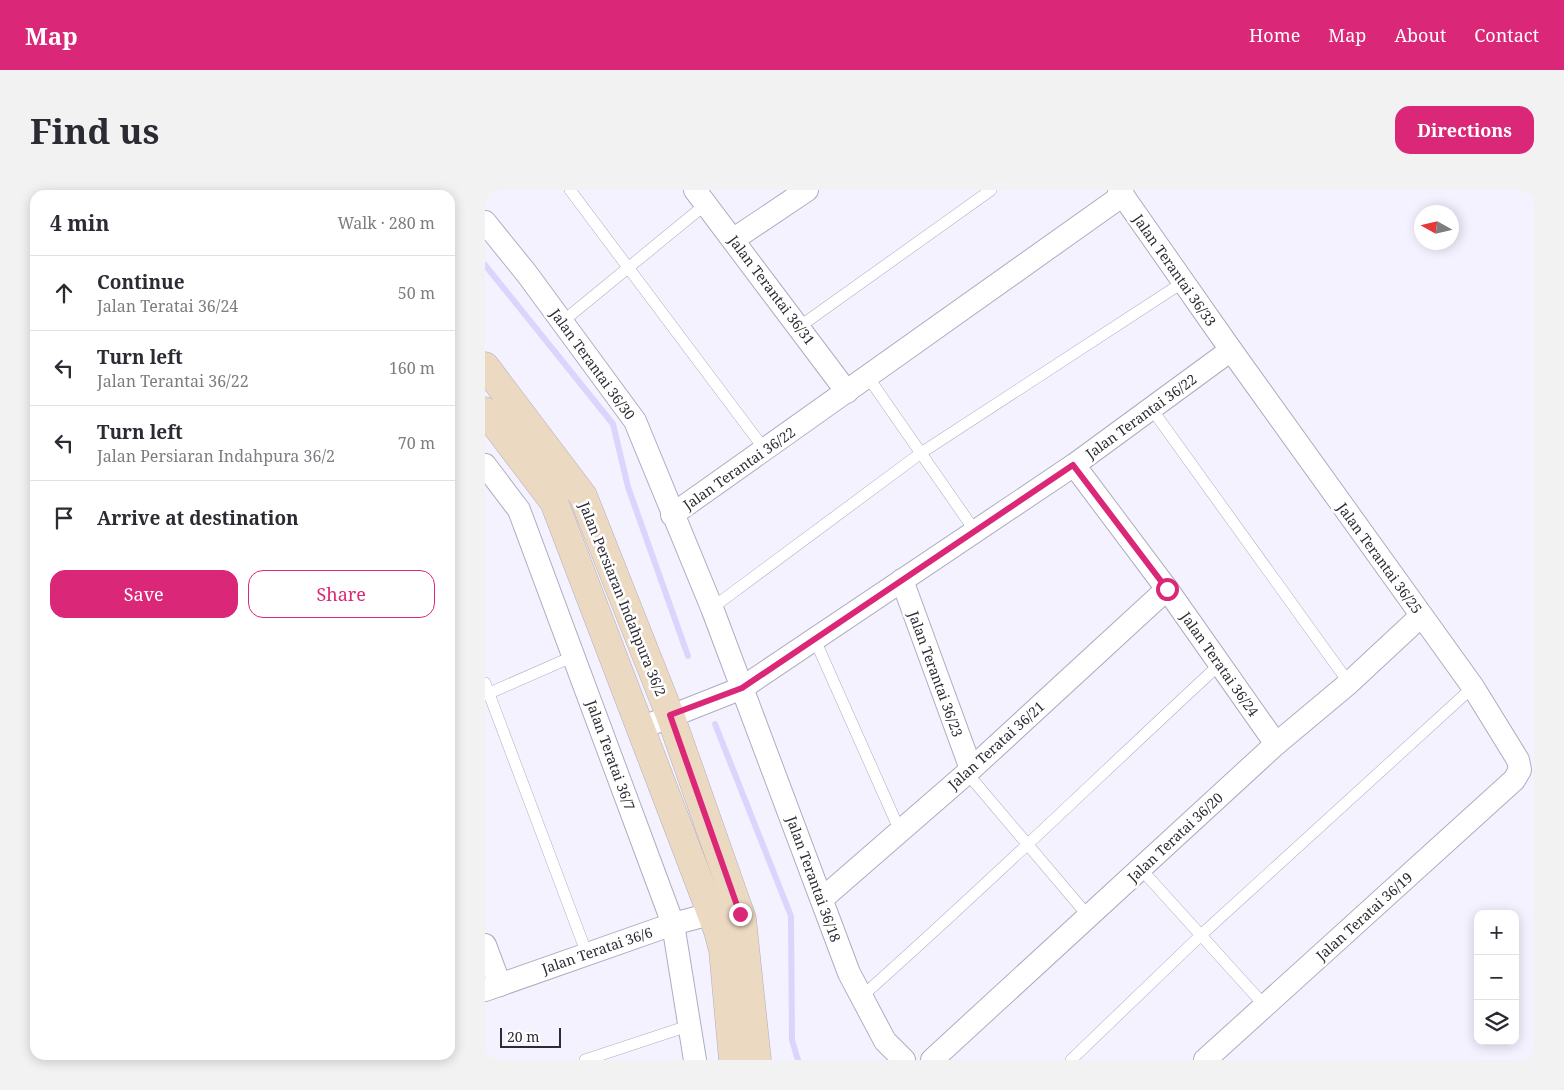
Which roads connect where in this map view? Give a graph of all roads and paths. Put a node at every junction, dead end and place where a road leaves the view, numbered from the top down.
1 (570, 190) edge
2 (807, 190) edge
3 (991, 190) edge
4 (1121, 193) edge
5 (701, 197) edge
6 (485, 222) edge
7 (734, 239) junction
8 (630, 268) junction
9 (1185, 282) junction
10 (561, 322) junction
11 (799, 327) junction
12 (1231, 350) junction
13 (485, 366) edge
14 (868, 377) junction
15 (847, 392) junction
16 (1151, 408) junction
17 (485, 411) edge
18 (765, 450) junction
19 (921, 453) junction
20 (485, 465) edge
21 (1073, 465) junction
22 (673, 515) junction
23 (975, 531) junction
24 (902, 580) junction
25 (1167, 589) junction
26 (712, 608) junction
27 (1421, 616) junction
28 (815, 640) junction
29 (574, 656) junction
30 (1220, 664) junction
31 (1349, 683) junction
32 (1473, 687) junction
33 (742, 688) junction
34 (486, 690) edge
35 (670, 715) junction
36 (641, 728) junction
37 (1276, 744) junction
38 (1520, 770) joint
39 (969, 771) junction
40 (900, 831) junction
41 (1027, 843) junction
42 (1140, 868) junction
43 (822, 899) junction
44 (710, 914) junction
45 (1089, 917) junction
46 (673, 924) junction
47 (1201, 935) junction
48 (485, 945) edge
49 (587, 954) junction
50 (493, 988) edge
51 (860, 998) junction
52 (1265, 1006) junction
53 (691, 1025) junction
54 (585, 1060) edge
55 (695, 1060) edge
56 (733, 1060) edge
57 (757, 1060) edge
58 (904, 1060) edge
59 (932, 1060) edge
60 (1071, 1060) edge
61 (1205, 1060) edge

1 - 8 lane
2 - 7 street
3 - 11 lane
4 - 9 street, Jalan Terantai 36/33
4 - 14 street, Jalan Terantai 36/22
5 - 7 street, Jalan Terantai 36/31
5 - 8 lane
6 - 10 street, Jalan Terantai 36/30
7 - 11 street, Jalan Terantai 36/31
8 - 10 lane
8 - 18 lane
9 - 12 street, Jalan Terantai 36/33
9 - 19 lane
10 - 22 street, Jalan Terantai 36/30
11 - 15 street, Jalan Terantai 36/31
12 - 16 street, Jalan Terantai 36/22
12 - 27 street, Jalan Terantai 36/25
13 - 35 street, Jalan Persiaran Indahpura 36/2
14 - 15 street, Jalan Terantai 36/22
14 - 19 lane
15 - 18 street, Jalan Terantai 36/22
16 - 21 street, Jalan Terantai 36/22
16 - 31 lane
17 - 36 street, Jalan Persiaran Indahpura 36/2
18 - 22 street, Jalan Terantai 36/22
19 - 23 lane
19 - 26 lane
20 - 29 street, Jalan Teratai 36/7
21 - 23 street, Jalan Terantai 36/22
21 - 25 street, Jalan Teratai 36/24
22 - 26 street, Jalan Terantai 36/30
23 - 24 street, Jalan Terantai 36/22
24 - 28 street, Jalan Terantai 36/22
24 - 39 street, Jalan Terantai 36/23
25 - 30 street, Jalan Teratai 36/24
25 - 39 street, Jalan Teratai 36/21
26 - 33 street, Jalan Terantai 36/30
27 - 31 street, Jalan Teratai 36/20
27 - 32 street, Jalan Terantai 36/25
28 - 33 street, Jalan Terantai 36/22
28 - 40 lane
29 - 34 lane
29 - 46 street, Jalan Teratai 36/7
30 - 37 street, Jalan Teratai 36/24
30 - 41 lane
31 - 37 street, Jalan Teratai 36/20
32 - 38 street, Jalan Terantai 36/25
32 - 47 lane
33 - 35 street, Jalan Terantai 36/22
33 - 43 street, Jalan Terantai 36/18
34 - 49 lane
35 - 36 street, Jalan Terantai 36/22
35 - 57 street, Jalan Persiaran Indahpura 36/2
36 - 44 street, Jalan Persiaran Indahpura 36/2
37 - 42 street, Jalan Teratai 36/20
38 - 52 street, Jalan Teratai 36/19
39 - 40 street, Jalan Teratai 36/21
39 - 41 lane
40 - 43 street, Jalan Teratai 36/21
41 - 45 lane
41 - 51 lane
42 - 45 street, Jalan Teratai 36/20
42 - 47 lane
43 - 51 street, Jalan Terantai 36/18
44 - 46 street, Jalan Teratai 36/6
44 - 56 street, Jalan Persiaran Indahpura 36/2
45 - 59 street, Jalan Teratai 36/20
46 - 49 street, Jalan Teratai 36/6
46 - 53 street, Jalan Teratai 36/7
47 - 52 lane
47 - 60 lane
48 - 50 street
49 - 50 street, Jalan Teratai 36/6
51 - 58 street, Jalan Terantai 36/18
52 - 61 street, Jalan Teratai 36/19
53 - 54 lane
53 - 55 street, Jalan Teratai 36/7

